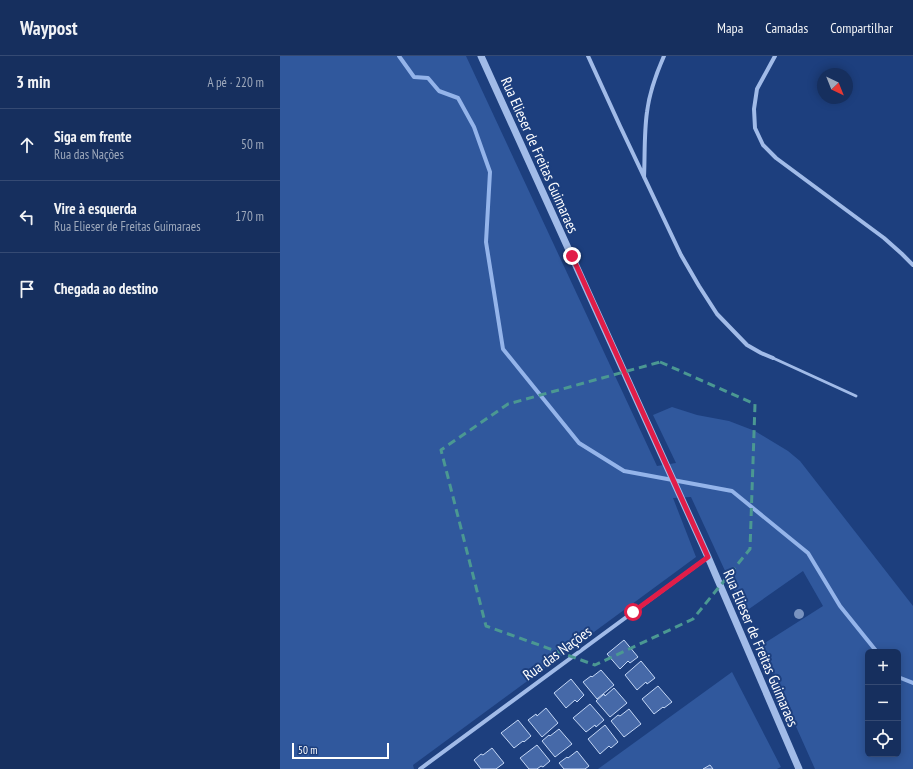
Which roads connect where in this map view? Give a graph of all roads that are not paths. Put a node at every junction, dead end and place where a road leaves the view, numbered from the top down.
1 (481, 56) edge
2 (588, 56) edge
3 (664, 56) edge
4 (775, 56) edge
5 (644, 177) junction
6 (913, 265) edge
7 (773, 358) joint
8 (856, 396) dead end
9 (708, 557) junction
10 (420, 769) edge
11 (799, 769) edge

1 - 9 street, Rua Elieser de Freitas Guimaraes
2 - 5 street
3 - 5 street
4 - 6 street
5 - 7 street
7 - 8 lane
9 - 10 street, Rua das Nações
9 - 11 street, Rua Elieser de Freitas Guimaraes

